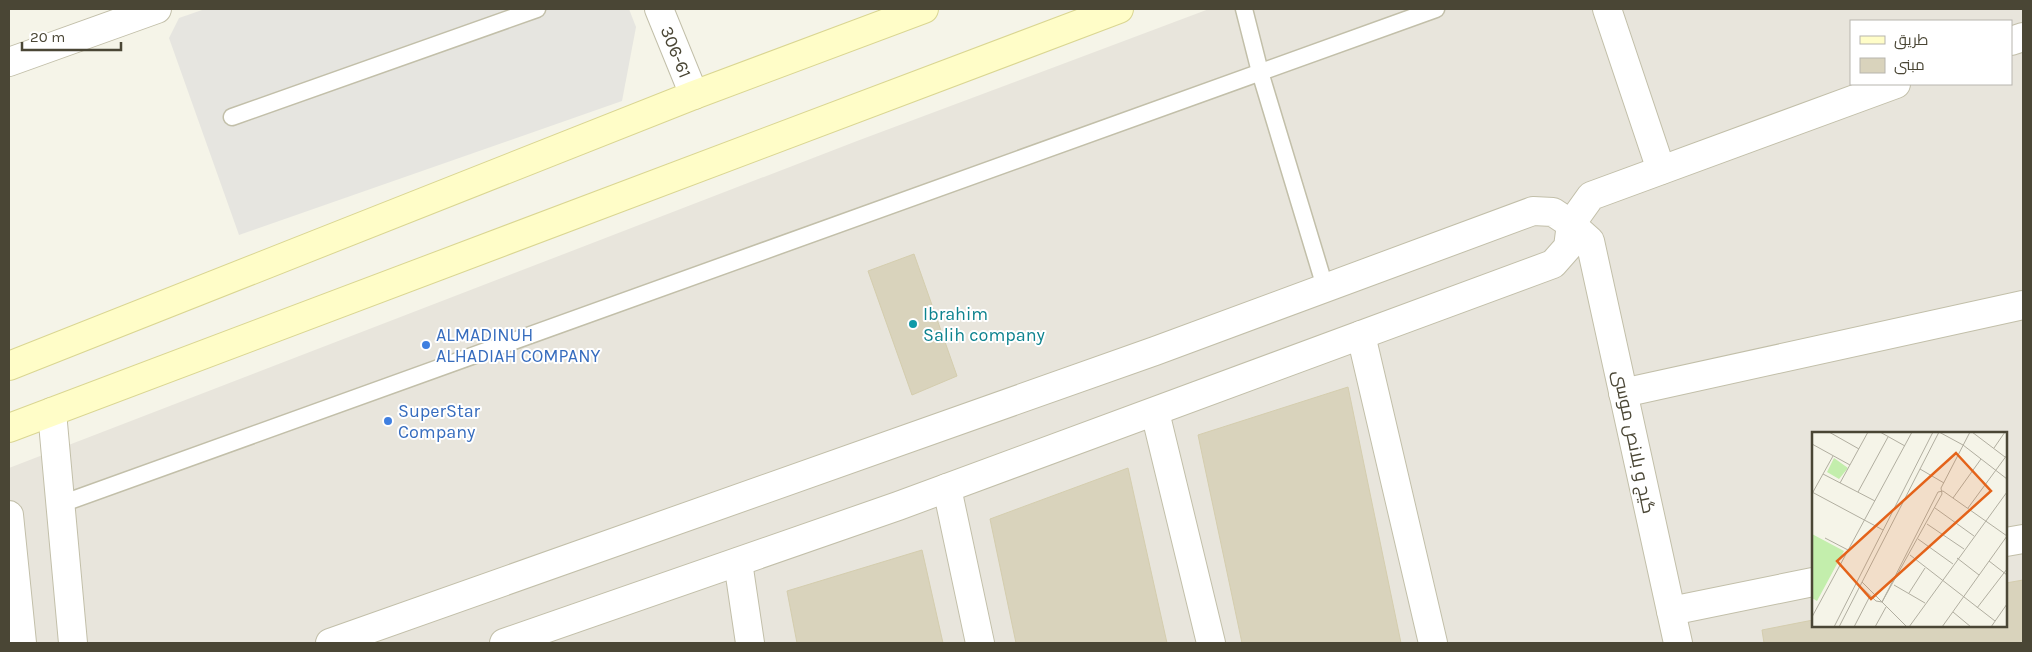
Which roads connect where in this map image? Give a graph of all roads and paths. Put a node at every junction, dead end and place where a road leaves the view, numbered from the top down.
1 (157, 9) edge
2 (537, 9) edge
3 (659, 9) edge
4 (924, 9) edge
5 (1119, 9) edge
6 (1244, 9) edge
7 (1436, 9) edge
8 (1607, 9) edge
9 (9, 62) edge
10 (1260, 72) junction
11 (1893, 85) edge
12 (694, 95) junction
13 (232, 117) dead end
14 (1661, 170) junction
15 (1581, 232) junction
16 (1325, 287) junction
17 (2023, 305) edge
18 (1361, 335) junction
19 (9, 366) edge
20 (1623, 393) junction
21 (52, 412) junction
22 (1155, 412) junction
23 (9, 428) edge
24 (947, 488) junction
25 (61, 504) junction
26 (9, 515) edge
27 (2023, 539) edge
28 (2007, 542) edge
29 (738, 562) junction
30 (1812, 582) edge
31 (1670, 611) junction
32 (14, 615) edge
33 (22, 643) edge
34 (73, 643) edge
35 (330, 643) edge
36 (504, 643) edge
37 (750, 643) edge
38 (980, 643) edge
39 (1211, 643) edge
40 (1433, 643) edge
41 (1678, 643) edge

1 - 9 street
2 - 13 lane
3 - 12 street, 306-61
4 - 12 street
5 - 21 street
6 - 10 lane
7 - 10 lane
8 - 14 street
10 - 16 lane
10 - 25 lane
11 - 14 street
12 - 19 street
14 - 15 street
15 - 16 street
15 - 18 street
15 - 20 street, گيج و بلانص موسى
16 - 35 street
17 - 20 street
18 - 22 street
18 - 40 street
20 - 31 street, گيج و بلانص موسى
21 - 23 street
21 - 25 street
22 - 24 street
22 - 39 street
24 - 29 street
24 - 38 street
25 - 34 street
26 - 32 street
27 - 28 street
29 - 36 street
29 - 37 street
30 - 31 street
31 - 41 street, گيج و بلانص موسى
32 - 33 street

